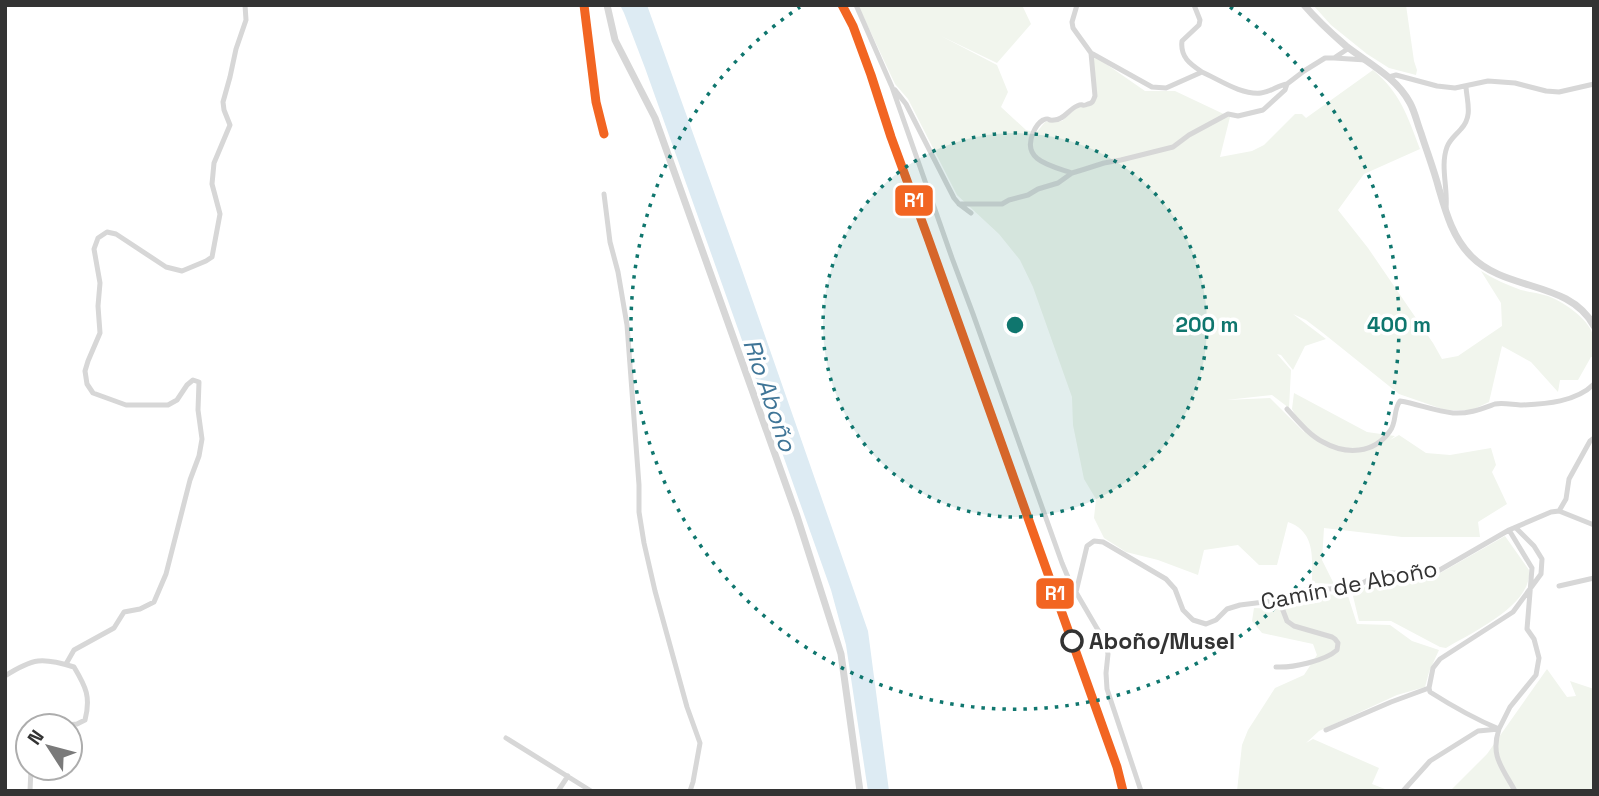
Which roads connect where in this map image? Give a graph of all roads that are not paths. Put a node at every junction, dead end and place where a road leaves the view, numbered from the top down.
1 (245, 5) edge
2 (607, 5) edge
3 (856, 5) edge
4 (1077, 5) edge
5 (1194, 5) edge
6 (1304, 5) edge
7 (1349, 48) junction
8 (1091, 53) junction
9 (1334, 58) junction
10 (1366, 60) junction
11 (1202, 72) junction
12 (1389, 77) junction
13 (1287, 84) junction
14 (1594, 84) edge
15 (1465, 87) junction
16 (892, 88) junction
17 (1072, 173) junction
18 (604, 194) dead end
19 (959, 204) junction
20 (971, 213) dead end
21 (1446, 213) junction
22 (1594, 326) edge
23 (1594, 384) edge
24 (1287, 409) dead end
25 (1594, 438) edge
26 (1559, 511) junction
27 (1594, 525) edge
28 (1512, 529) junction
29 (1594, 578) edge
30 (1559, 586) dead end
31 (1530, 591) junction
32 (1076, 592) junction
33 (1279, 600) junction
34 (66, 664) junction
35 (1276, 667) dead end
36 (5, 676) edge
37 (1429, 688) junction
38 (84, 720) edge
39 (1499, 729) junction
40 (1326, 730) dead end
41 (506, 738) dead end
42 (568, 776) junction
43 (558, 791) edge
44 (591, 791) edge
45 (690, 791) edge
46 (860, 791) edge
47 (1141, 791) edge
48 (1403, 791) edge
49 (1515, 791) edge

1 - 34 street
2 - 46 street
3 - 16 street
4 - 8 street
5 - 11 street
6 - 7 street
7 - 9 street
7 - 10 street
8 - 11 street
8 - 17 street
9 - 10 street
9 - 13 street
10 - 12 street
11 - 13 street
12 - 15 street
12 - 21 street
13 - 17 street
14 - 15 street
15 - 21 street
16 - 19 street
16 - 32 street
17 - 19 street
18 - 45 street
19 - 20 street
21 - 22 street
23 - 24 street
25 - 26 street
26 - 27 street
26 - 28 street, Camín de Aboño
28 - 31 street
28 - 31 street
28 - 33 street, Camín de Aboño
29 - 30 street
31 - 37 street
31 - 39 street
32 - 33 street, Camín de Aboño
32 - 47 street
33 - 35 street
34 - 36 street
34 - 38 street
37 - 39 street
37 - 40 street
39 - 48 street
39 - 49 street
41 - 42 street
42 - 43 street
42 - 44 street

